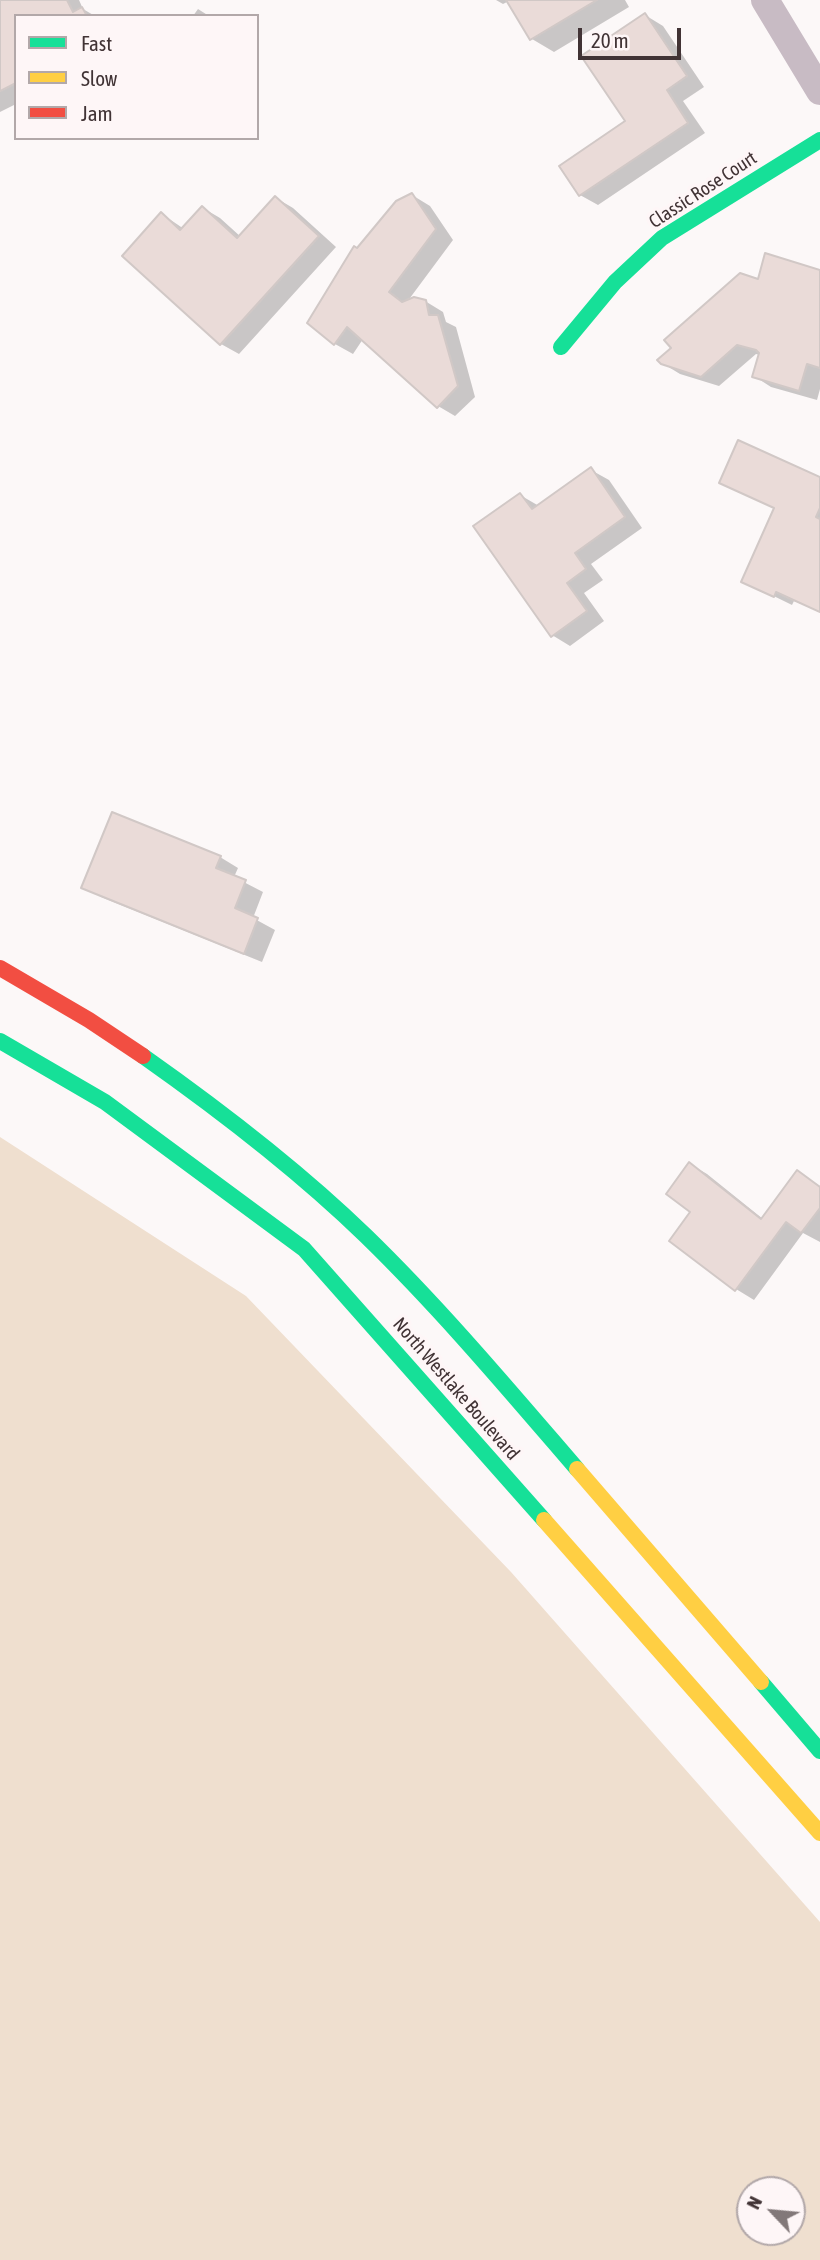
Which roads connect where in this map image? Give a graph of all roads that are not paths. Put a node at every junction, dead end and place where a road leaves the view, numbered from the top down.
1 (765, 0) edge
2 (820, 91) edge
3 (820, 140) edge
4 (561, 347) dead end
5 (0, 968) edge
6 (0, 1041) edge
7 (820, 1751) edge
8 (820, 1833) edge

1 - 2 street
3 - 4 main road, Classic Rose Court
5 - 7 main road, North Westlake Boulevard
6 - 8 main road, North Westlake Boulevard

